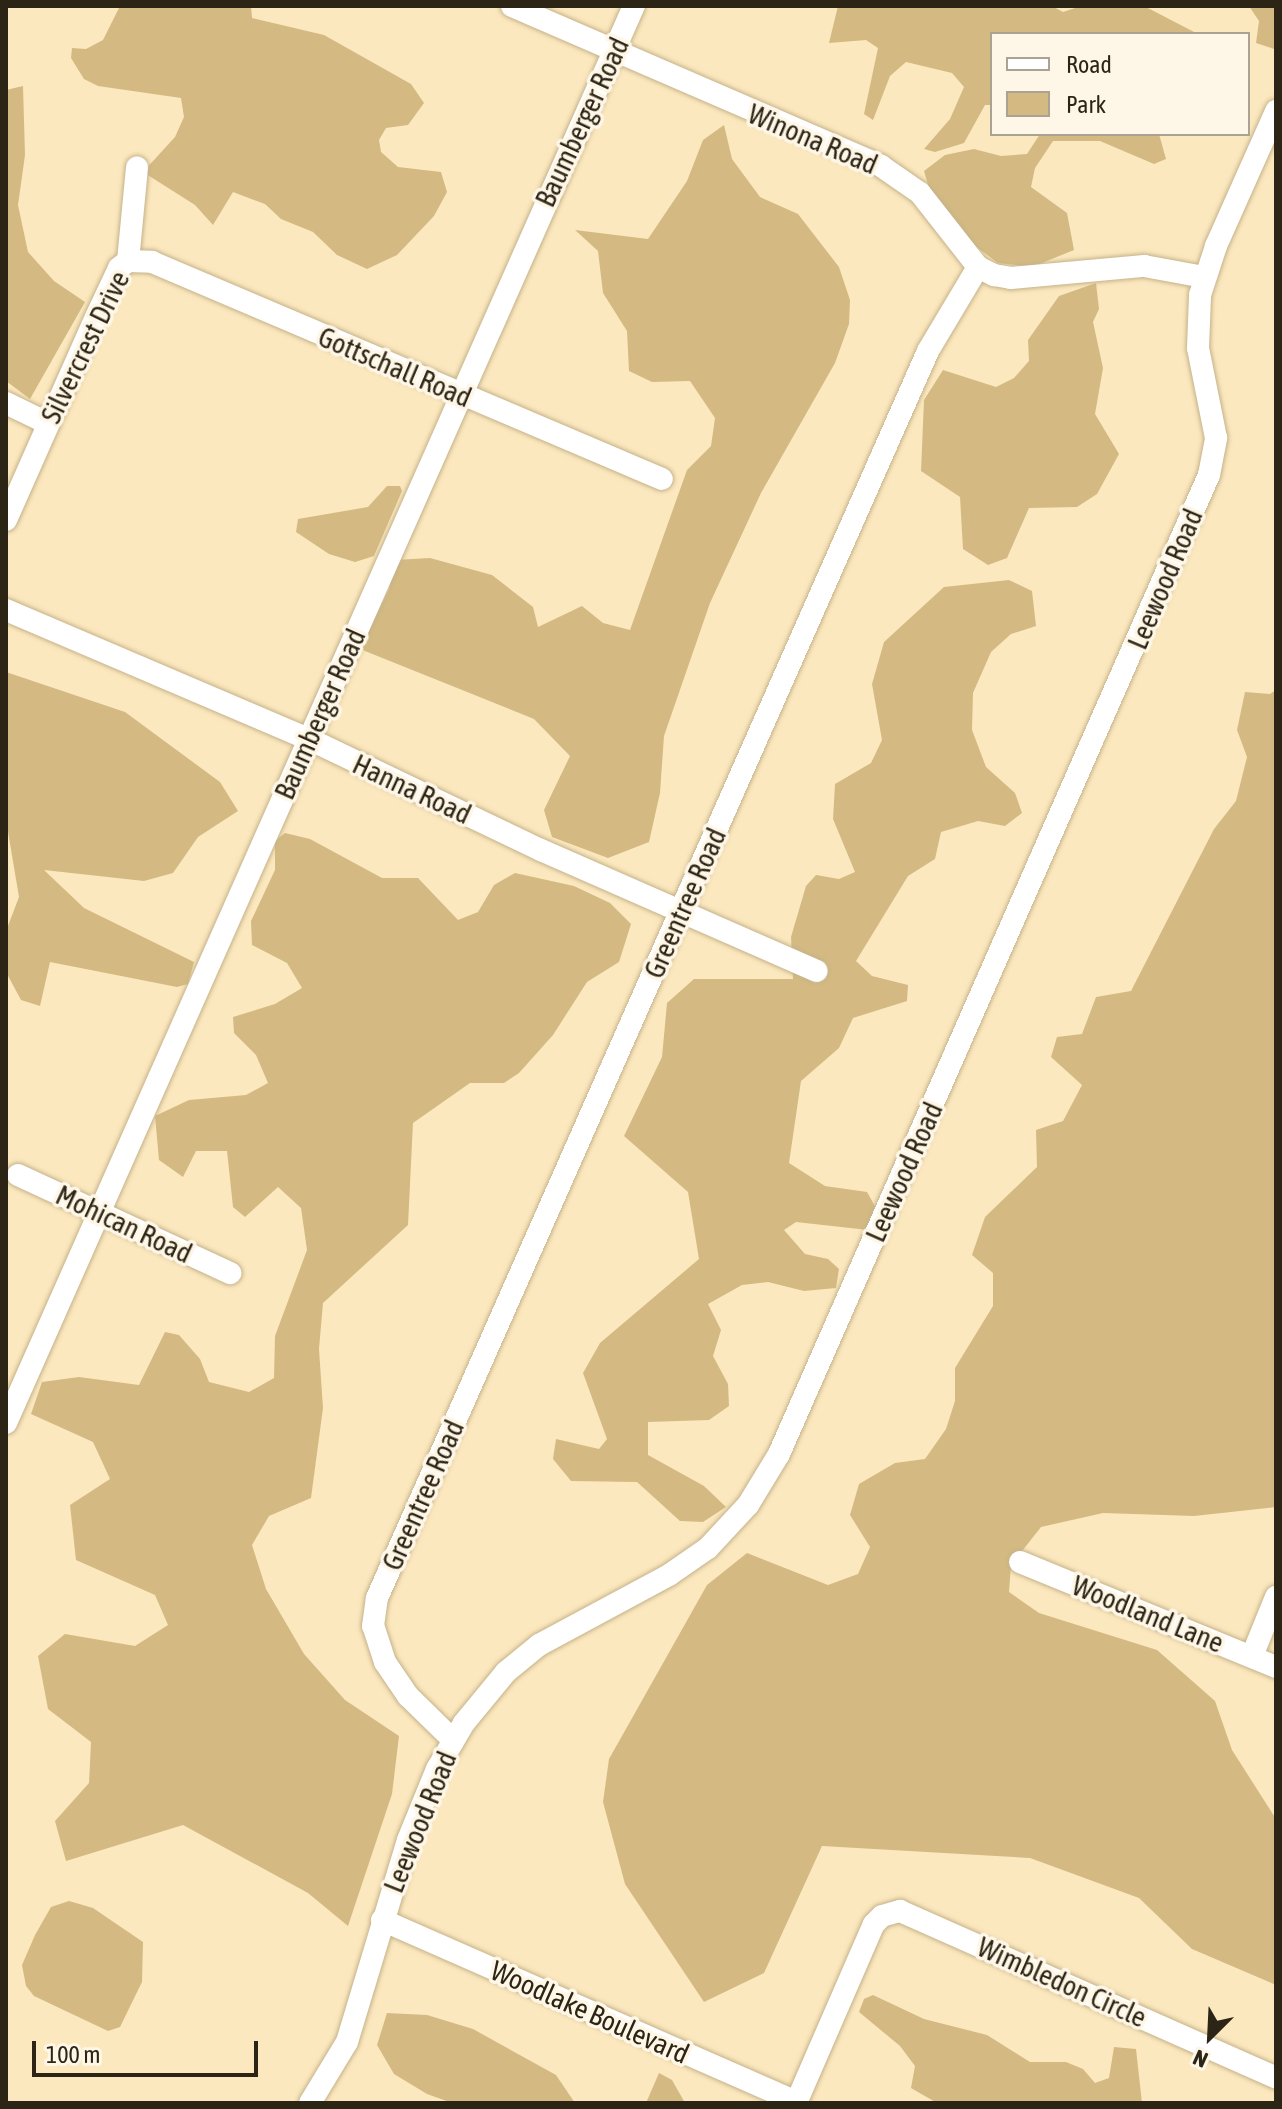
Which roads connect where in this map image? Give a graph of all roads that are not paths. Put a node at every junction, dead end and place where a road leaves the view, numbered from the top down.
1 (512, 6) edge
2 (634, 6) edge
3 (616, 53) junction
4 (1276, 111) edge
5 (137, 167) dead end
6 (128, 261) junction
7 (978, 267) junction
8 (1204, 277) junction
9 (462, 395) junction
10 (6, 403) edge
11 (47, 423) junction
12 (662, 479) dead end
13 (6, 520) edge
14 (6, 610) edge
15 (311, 740) junction
16 (680, 911) junction
17 (817, 971) dead end
18 (18, 1175) dead end
19 (101, 1211) junction
20 (230, 1273) dead end
21 (6, 1423) edge
22 (1020, 1562) dead end
23 (1276, 1597) edge
24 (1252, 1656) junction
25 (1276, 1667) edge
26 (453, 1740) junction
27 (382, 1920) junction
28 (1276, 2078) edge
29 (310, 2103) edge
30 (797, 2103) edge

1 - 3 street, Winona Road
2 - 3 street, Baumberger Road
3 - 7 street, Winona Road
3 - 9 street, Baumberger Road
4 - 8 street, Leewood Road
5 - 6 street, Silvercrest Drive
6 - 9 street, Gottschall Road
6 - 11 street, Silvercrest Drive
7 - 8 street
7 - 16 street, Greentree Road
8 - 26 street, Leewood Road
9 - 12 street, Gottschall Road
9 - 15 street, Baumberger Road
10 - 11 street
11 - 13 street, Silvercrest Drive
14 - 15 street, Hanna Road
15 - 16 street, Hanna Road
15 - 19 street, Baumberger Road
16 - 17 street, Hanna Road
16 - 26 street, Greentree Road
18 - 19 street, Mohican Road
19 - 20 street, Mohican Road
19 - 21 street, Baumberger Road
22 - 24 street, Woodland Lane
23 - 24 street
24 - 25 street, Woodland Lane
26 - 27 street, Leewood Road
27 - 29 street, Leewood Road
27 - 30 street, Woodlake Boulevard
28 - 30 street, Wimbledon Circle

